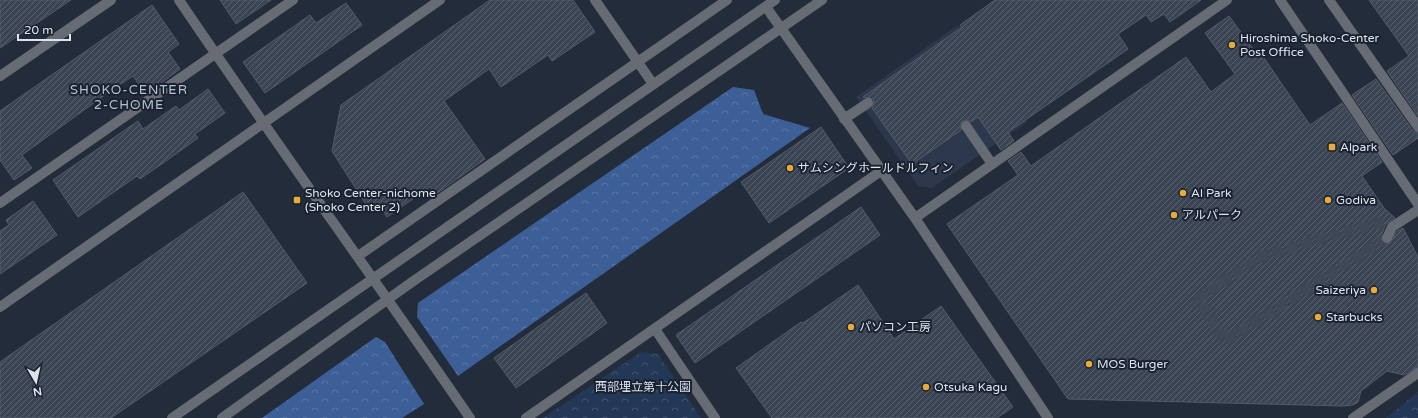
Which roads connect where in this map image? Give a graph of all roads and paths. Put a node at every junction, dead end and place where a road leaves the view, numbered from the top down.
1 (111, 0) edge
2 (179, 0) edge
3 (292, 0) edge
4 (440, 0) edge
5 (595, 0) edge
6 (727, 0) edge
7 (775, 0) edge
8 (822, 0) edge
9 (1227, 0) edge
10 (1280, 0) edge
11 (1329, 0) edge
12 (766, 7) junction
13 (780, 28) junction
14 (215, 53) junction
15 (638, 62) junction
16 (0, 76) edge
17 (654, 84) junction
18 (868, 103) dead end
19 (844, 119) junction
20 (263, 124) junction
21 (966, 126) dead end
22 (1418, 127) edge
23 (992, 164) junction
24 (881, 172) junction
25 (0, 203) edge
26 (1418, 204) edge
27 (1418, 210) edge
28 (915, 218) junction
29 (1387, 238) tunnel mouth
30 (358, 256) junction
31 (374, 279) junction
32 (388, 298) junction
33 (0, 307) edge
34 (655, 329) junction
35 (1418, 373) edge
36 (172, 418) edge
37 (222, 418) edge
38 (470, 418) edge
39 (526, 418) edge
40 (715, 418) edge
41 (1048, 418) edge
42 (1352, 418) edge

1 - 16 street
2 - 14 street
3 - 14 street
4 - 20 street
5 - 15 street
6 - 15 street
7 - 12 street
8 - 13 street
9 - 23 street
10 - 26 street
11 - 22 street
12 - 13 street
12 - 17 street
13 - 19 street
13 - 32 street
14 - 20 street
14 - 25 street
15 - 17 street
15 - 30 street
17 - 31 street
18 - 19 street
19 - 24 street
20 - 30 street
20 - 33 street
21 - 23 street
23 - 28 street
24 - 28 street
24 - 34 street
27 - 29 street
28 - 41 street
30 - 31 street
31 - 32 street
31 - 36 street
32 - 37 street
32 - 38 street
34 - 39 street
34 - 40 street
35 - 42 street

